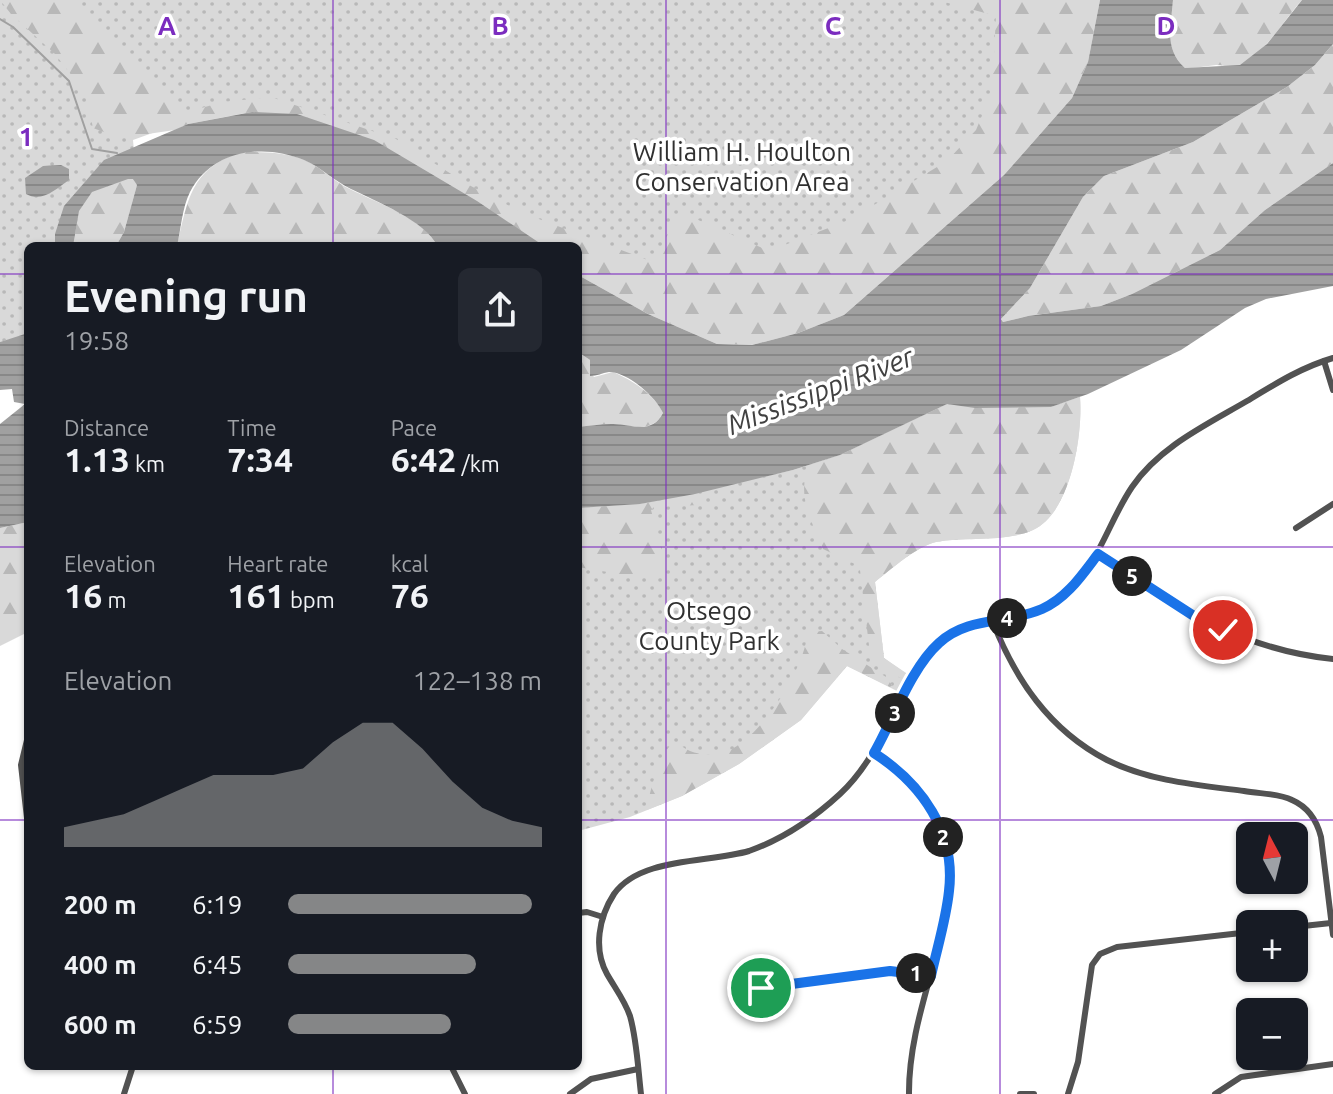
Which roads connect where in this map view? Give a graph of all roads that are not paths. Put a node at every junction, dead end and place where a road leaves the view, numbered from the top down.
1 (1333, 358) edge
2 (1324, 361) junction
3 (1333, 390) edge
4 (1333, 504) edge
5 (1296, 528) dead end
6 (1098, 554) junction
7 (992, 620) junction
8 (1333, 659) edge
9 (24, 753) edge
10 (874, 753) junction
11 (24, 792) edge
12 (582, 913) edge
13 (603, 917) junction
14 (1331, 923) edge
15 (1308, 925) edge
16 (1236, 934) edge
17 (1333, 935) edge
18 (931, 976) junction
19 (761, 988) dead end
20 (1333, 1064) edge
21 (638, 1069) junction
22 (132, 1070) edge
23 (453, 1070) edge
24 (124, 1094) edge
25 (465, 1094) edge
26 (570, 1094) edge
27 (641, 1094) edge
28 (909, 1094) edge
29 (1020, 1094) edge
30 (1034, 1094) edge
31 (1068, 1094) edge
32 (1215, 1094) edge

1 - 2 street
2 - 3 street
2 - 6 street
4 - 5 street
6 - 7 street
6 - 8 street
7 - 10 street
7 - 14 street
9 - 11 street
10 - 13 street
10 - 18 street
12 - 13 street
13 - 21 street
14 - 15 street
14 - 17 street
16 - 31 street
18 - 19 street
18 - 28 street
20 - 32 street
21 - 26 street
21 - 27 street
22 - 24 street
23 - 25 street
29 - 30 street

